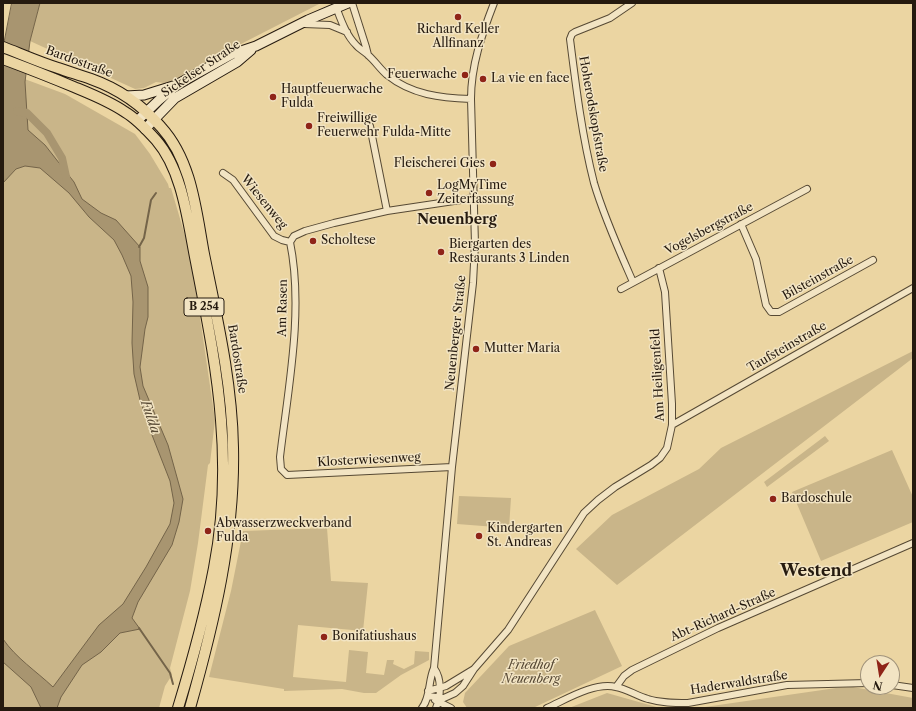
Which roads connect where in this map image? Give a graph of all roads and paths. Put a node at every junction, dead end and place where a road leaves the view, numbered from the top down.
1 (348, 3) edge
2 (352, 3) edge
3 (494, 3) edge
4 (632, 3) edge
5 (336, 7) junction
6 (300, 24) junction
7 (347, 32) junction
8 (256, 46) junction
9 (3, 47) edge
10 (368, 55) junction
11 (3, 59) edge
12 (178, 84) junction
13 (126, 95) junction
14 (471, 99) junction
15 (150, 116) junction
16 (137, 121) junction
17 (370, 126) dead end
18 (145, 129) junction
19 (223, 173) dead end
20 (807, 189) dead end
21 (474, 198) junction
22 (386, 211) junction
23 (741, 224) junction
24 (290, 242) junction
25 (873, 260) dead end
26 (659, 268) junction
27 (633, 282) junction
28 (913, 288) edge
29 (621, 289) dead end
30 (672, 425) junction
31 (452, 467) junction
32 (287, 475) joint
33 (913, 543) edge
34 (434, 668) junction
35 (474, 668) junction
36 (860, 683) edge
37 (900, 686) edge
38 (616, 687) junction
39 (913, 688) edge
40 (440, 689) junction
41 (427, 696) junction
42 (438, 700) junction
43 (191, 706) edge
44 (178, 708) edge
45 (422, 708) edge
46 (436, 708) edge
47 (451, 708) edge
48 (547, 708) edge

1 - 5 main road, Sickelser Straße
2 - 10 street
3 - 14 street, Neuenberger Straße
4 - 27 street, Hoherodskopfstraße
5 - 6 main road, Sickelser Straße
5 - 7 street
6 - 7 street
6 - 8 main road, Sickelser Straße
7 - 10 street
8 - 12 main road, Sickelser Straße
8 - 15 main road, Sickelser Straße
9 - 13 main road, Bardostraße / B 254
10 - 14 street
11 - 16 main road, Bardostraße / B 254
12 - 13 main road
12 - 15 main road, Sickelser Straße
13 - 15 main road, Bardostraße / B 254
14 - 21 street, Neuenberger Straße
15 - 16 main road, Sickelser Straße
15 - 18 main road, Sickelser Straße
15 - 43 main road, Bardostraße / B 254
16 - 18 main road, Bardostraße / B 254
17 - 22 street
18 - 44 main road, Bardostraße / B 254
19 - 24 street, Wiesenweg
20 - 23 street, Vogelsbergstraße
21 - 22 street
21 - 31 street, Neuenberger Straße
22 - 24 street
23 - 25 street, Bilsteinstraße
23 - 26 street, Vogelsbergstraße
24 - 32 street, Am Rasen
26 - 27 street, Vogelsbergstraße
26 - 30 street, Am Heiligenfeld
27 - 29 street, Vogelsbergstraße
28 - 30 street, Taufsteinstraße
30 - 35 street, Am Heiligenfeld
31 - 32 street, Klosterwiesenweg
31 - 34 street, Neuenberger Straße
33 - 38 street, Abt-Richard-Straße
34 - 40 street, Neuenberger Straße
34 - 41 street, Neuenberger Straße
35 - 40 street, Am Heiligenfeld
35 - 42 street, Am Heiligenfeld
36 - 38 street, Haderwaldstraße
37 - 39 street
38 - 48 street
40 - 41 street, Am Heiligenfeld
40 - 42 street, Neuenberger Straße
41 - 42 street
41 - 45 street, Neuenberger Straße
41 - 46 street
42 - 46 street, Neuenberger Straße
42 - 47 street

